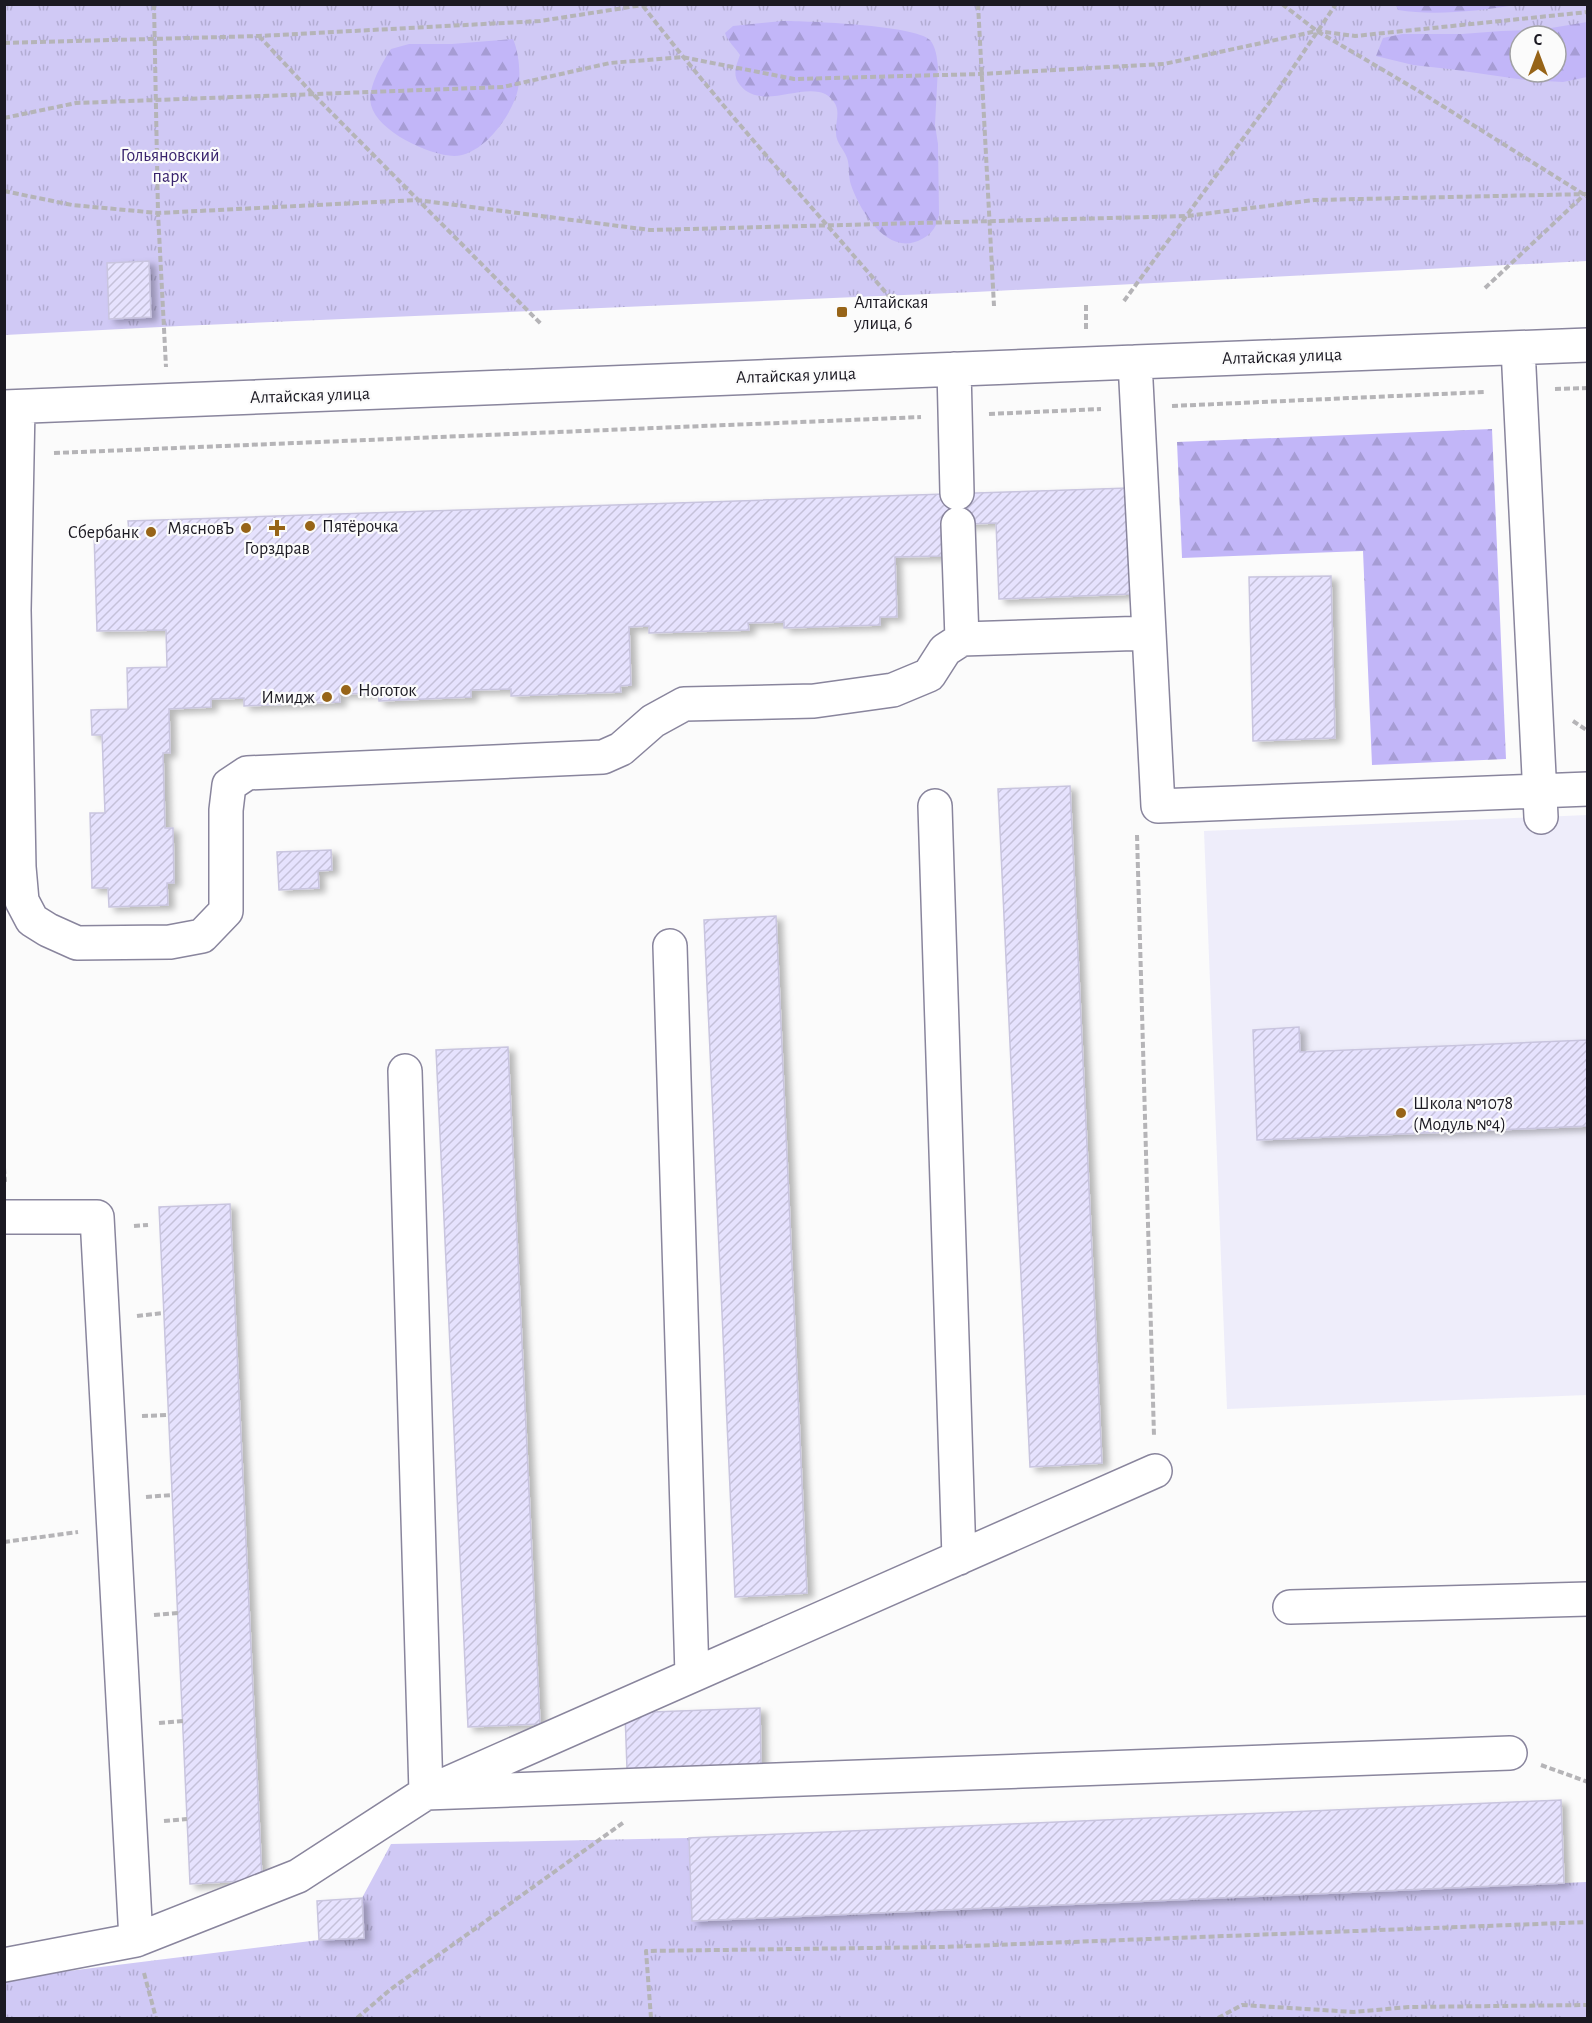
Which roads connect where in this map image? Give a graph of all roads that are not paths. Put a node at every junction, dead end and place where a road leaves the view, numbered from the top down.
1 (1587, 345) edge
2 (1518, 348) junction
3 (1135, 362) junction
4 (954, 369) junction
5 (11, 407) edge
6 (1149, 633) junction
7 (962, 639) junction
8 (1587, 789) edge
9 (1540, 804) junction
10 (935, 806) dead end
11 (670, 946) dead end
12 (405, 1071) dead end
13 (4, 1217) edge
14 (1155, 1471) road end
15 (959, 1558) junction
16 (1587, 1599) edge
17 (1290, 1607) dead end
18 (692, 1675) junction
19 (1510, 1753) road end
20 (426, 1793) junction
21 (136, 1940) junction
22 (4, 1965) edge

1 - 2 street, Алтайская улица
2 - 3 street, Алтайская улица
2 - 9 street
3 - 4 street, Алтайская улица
3 - 6 street
4 - 5 street, Алтайская улица
4 - 7 street
5 - 7 street
6 - 7 street
6 - 9 street
8 - 9 street
10 - 15 street
11 - 18 street
12 - 20 street
13 - 21 street
14 - 15 street
15 - 18 street
16 - 17 street
18 - 20 street
19 - 20 street
20 - 21 street
21 - 22 street

